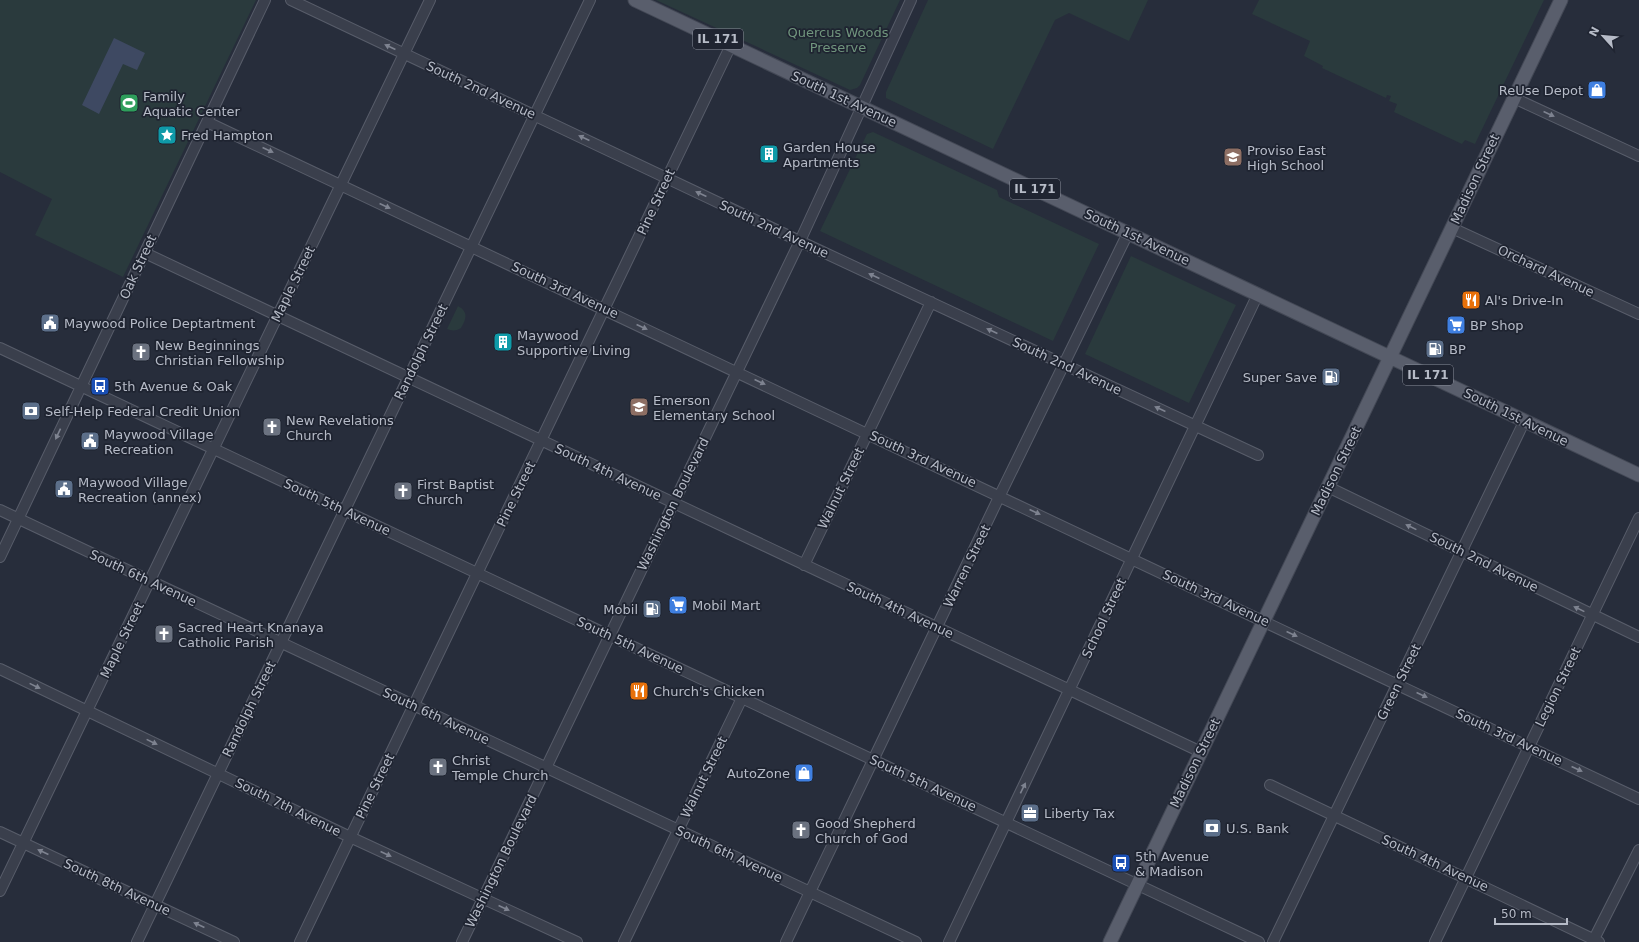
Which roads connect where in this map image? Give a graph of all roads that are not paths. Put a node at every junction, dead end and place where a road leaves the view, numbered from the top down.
1 (265, 0) edge
2 (292, 0) edge
3 (430, 0) edge
4 (590, 0) edge
5 (634, 0) edge
6 (911, 0) edge
7 (1561, 0) edge
8 (731, 45) junction
9 (404, 53) junction
10 (1514, 98) junction
11 (862, 107) junction
12 (535, 115) junction
13 (207, 122) junction
14 (1639, 156) edge
15 (667, 178) junction
16 (341, 185) junction
17 (1452, 228) junction
18 (1128, 233) junction
19 (800, 241) junction
20 (472, 246) junction
21 (144, 253) junction
22 (1258, 294) junction
23 (930, 302) junction
24 (605, 309) junction
25 (1639, 314) edge
26 (278, 316) junction
27 (0, 348) edge
28 (1391, 356) junction
29 (1064, 364) junction
30 (737, 371) junction
31 (408, 378) junction
32 (81, 386) junction
33 (1524, 422) junction
34 (1195, 426) junction
35 (868, 433) junction
36 (542, 441) junction
37 (214, 449) junction
38 (1258, 455) dead end
39 (1639, 475) edge
40 (1328, 487) junction
41 (1000, 495) junction
42 (674, 503) junction
43 (0, 510) edge
44 (344, 511) junction
45 (1639, 518) edge
46 (18, 519) junction
47 (1462, 552) junction
48 (0, 556) edge
49 (1132, 558) junction
50 (804, 565) junction
51 (478, 573) junction
52 (150, 581) junction
53 (1592, 615) junction
54 (1264, 621) junction
55 (937, 628) junction
56 (609, 635) junction
57 (1639, 637) edge
58 (281, 642) junction
59 (0, 669) edge
60 (1398, 684) junction
61 (1070, 690) junction
62 (742, 698) junction
63 (414, 705) junction
64 (88, 711) junction
65 (1529, 746) junction
66 (1201, 752) junction
67 (874, 760) junction
68 (546, 767) junction
69 (218, 773) junction
70 (1270, 784) dead end
71 (1639, 799) edge
72 (1334, 816) junction
73 (1006, 823) junction
74 (678, 830) junction
75 (0, 832) edge
76 (350, 837) junction
77 (24, 843) junction
78 (1639, 850) edge
79 (1466, 878) junction
80 (1137, 885) junction
81 (0, 891) edge
82 (810, 892) junction
83 (483, 898) junction
84 (155, 904) junction
85 (1596, 941) edge
86 (137, 942) edge
87 (234, 942) edge
88 (300, 942) edge
89 (462, 942) edge
90 (577, 942) edge
91 (624, 942) edge
92 (786, 942) edge
93 (916, 942) edge
94 (949, 942) edge
95 (1110, 942) edge
96 (1259, 942) edge
97 (1273, 942) edge
98 (1434, 942) edge

1 - 13 street, Oak Street
9 -> 2 street, South 2nd Avenue
3 - 9 street, Maple Street
4 - 12 street, Randolph Street
5 - 8 main road, South 1st Avenue / IL 171
6 - 11 street, Washington Boulevard
7 - 10 main road, Madison Street
8 - 11 main road, South 1st Avenue / IL 171
8 - 15 street, Pine Street
9 - 12 street, South 2nd Avenue
9 - 16 street, Maple Street
10 -> 14 street
10 - 17 main road, Madison Street
11 - 18 main road, South 1st Avenue / IL 171
11 - 19 street, Washington Boulevard
15 -> 12 street, South 2nd Avenue
12 - 20 street, Randolph Street
13 -> 16 street, South 3rd Avenue
13 - 21 street, Oak Street
19 -> 15 street, South 2nd Avenue
15 - 24 street, Pine Street
16 -> 20 street, South 3rd Avenue
16 - 26 street, Maple Street
17 - 25 street, Orchard Avenue
17 - 28 main road, Madison Street
18 - 22 main road, South 1st Avenue / IL 171
18 - 29 street, Warren Street
23 -> 19 street, South 2nd Avenue
19 - 30 street, Washington Boulevard
20 - 24 street, South 3rd Avenue
20 - 31 street, Randolph Street
21 - 26 street, South 4th Avenue
21 - 32 street, Oak Street
22 - 28 main road, South 1st Avenue / IL 171
22 - 34 street, School Street
29 -> 23 street, South 2nd Avenue
23 - 35 street, Walnut Street
24 -> 30 street, South 3rd Avenue
24 - 36 street, Pine Street
26 - 31 street, South 4th Avenue
26 - 37 street, Maple Street
27 - 32 street, South 5th Avenue
28 - 33 main road, South 1st Avenue / IL 171
28 - 40 main road, Madison Street
34 -> 29 street, South 2nd Avenue
29 - 41 street, Warren Street
30 -> 35 street, South 3rd Avenue
30 - 42 street, Washington Boulevard
31 - 36 street, South 4th Avenue
31 - 44 street, Randolph Street
32 - 37 street, South 5th Avenue
32 -> 46 street, Oak Street
33 - 39 main road, South 1st Avenue / IL 171
33 - 47 street, Green Street
34 - 38 street, South 2nd Avenue
34 - 49 street, School Street
35 - 41 street, South 3rd Avenue
35 - 50 street, Walnut Street
36 - 42 street, South 4th Avenue
36 - 51 street, Pine Street
37 - 44 street, South 5th Avenue
37 - 52 street, Maple Street
47 -> 40 street, South 2nd Avenue
40 - 54 main road, Madison Street
41 -> 49 street, South 3rd Avenue
41 - 55 street, Warren Street
42 - 50 street, South 4th Avenue
42 - 56 street, Washington Boulevard
43 - 46 street, South 6th Avenue
44 - 51 street, South 5th Avenue
44 - 58 street, Randolph Street
45 - 53 street, Legion Street
46 - 48 street, Oak Street
46 - 52 street, South 6th Avenue
53 -> 47 street, South 2nd Avenue
47 - 60 street, Green Street
49 - 54 street, South 3rd Avenue
49 - 61 street, School Street
50 - 55 street, South 4th Avenue
51 - 56 street, South 5th Avenue
51 - 63 street, Pine Street
52 - 58 street, South 6th Avenue
52 - 64 street, Maple Street
53 - 57 street, South 2nd Avenue
53 - 65 street, Legion Street
54 -> 60 street, South 3rd Avenue
54 - 66 main road, Madison Street
55 - 61 street, South 4th Avenue
55 - 67 street, Warren Street
56 - 62 street, South 5th Avenue
56 - 68 street, Washington Boulevard
58 - 63 street, South 6th Avenue
58 - 69 street, Randolph Street
59 -> 64 street, South 7th Avenue
60 -> 65 street, South 3rd Avenue
60 - 72 street, Green Street
61 - 66 street, South 4th Avenue
73 -> 61 street, School Street
62 - 67 street, South 5th Avenue
62 - 74 street, Walnut Street
63 - 68 street, South 6th Avenue
63 - 76 street, Pine Street
64 -> 69 street, South 7th Avenue
64 - 77 street, Maple Street
65 -> 71 street, South 3rd Avenue
65 - 79 street, Legion Street
66 - 80 main road, Madison Street
67 - 73 street, South 5th Avenue
67 - 82 street, Warren Street
68 - 74 street, South 6th Avenue
68 - 83 street, Washington Boulevard
69 - 76 street, South 7th Avenue
69 - 84 street, Randolph Street
70 - 72 street, South 4th Avenue
72 - 79 street, South 4th Avenue
72 - 97 street, Green Street
73 - 80 street, South 5th Avenue
73 - 94 street, School Street
74 - 82 street, South 6th Avenue
74 - 91 street, Walnut Street
75 - 77 street, South 8th Avenue
76 -> 83 street, South 7th Avenue
76 - 88 street, Pine Street
77 - 81 street, Maple Street
84 -> 77 street, South 8th Avenue
78 - 85 street
79 - 85 street, South 4th Avenue
79 - 98 street, Legion Street
80 - 95 main road, Madison Street
80 - 96 street, South 5th Avenue
82 - 92 street, Warren Street
82 - 93 street, South 6th Avenue
83 - 89 street, Washington Boulevard
83 -> 90 street, South 7th Avenue
84 - 86 street, Randolph Street
87 -> 84 street, South 8th Avenue

